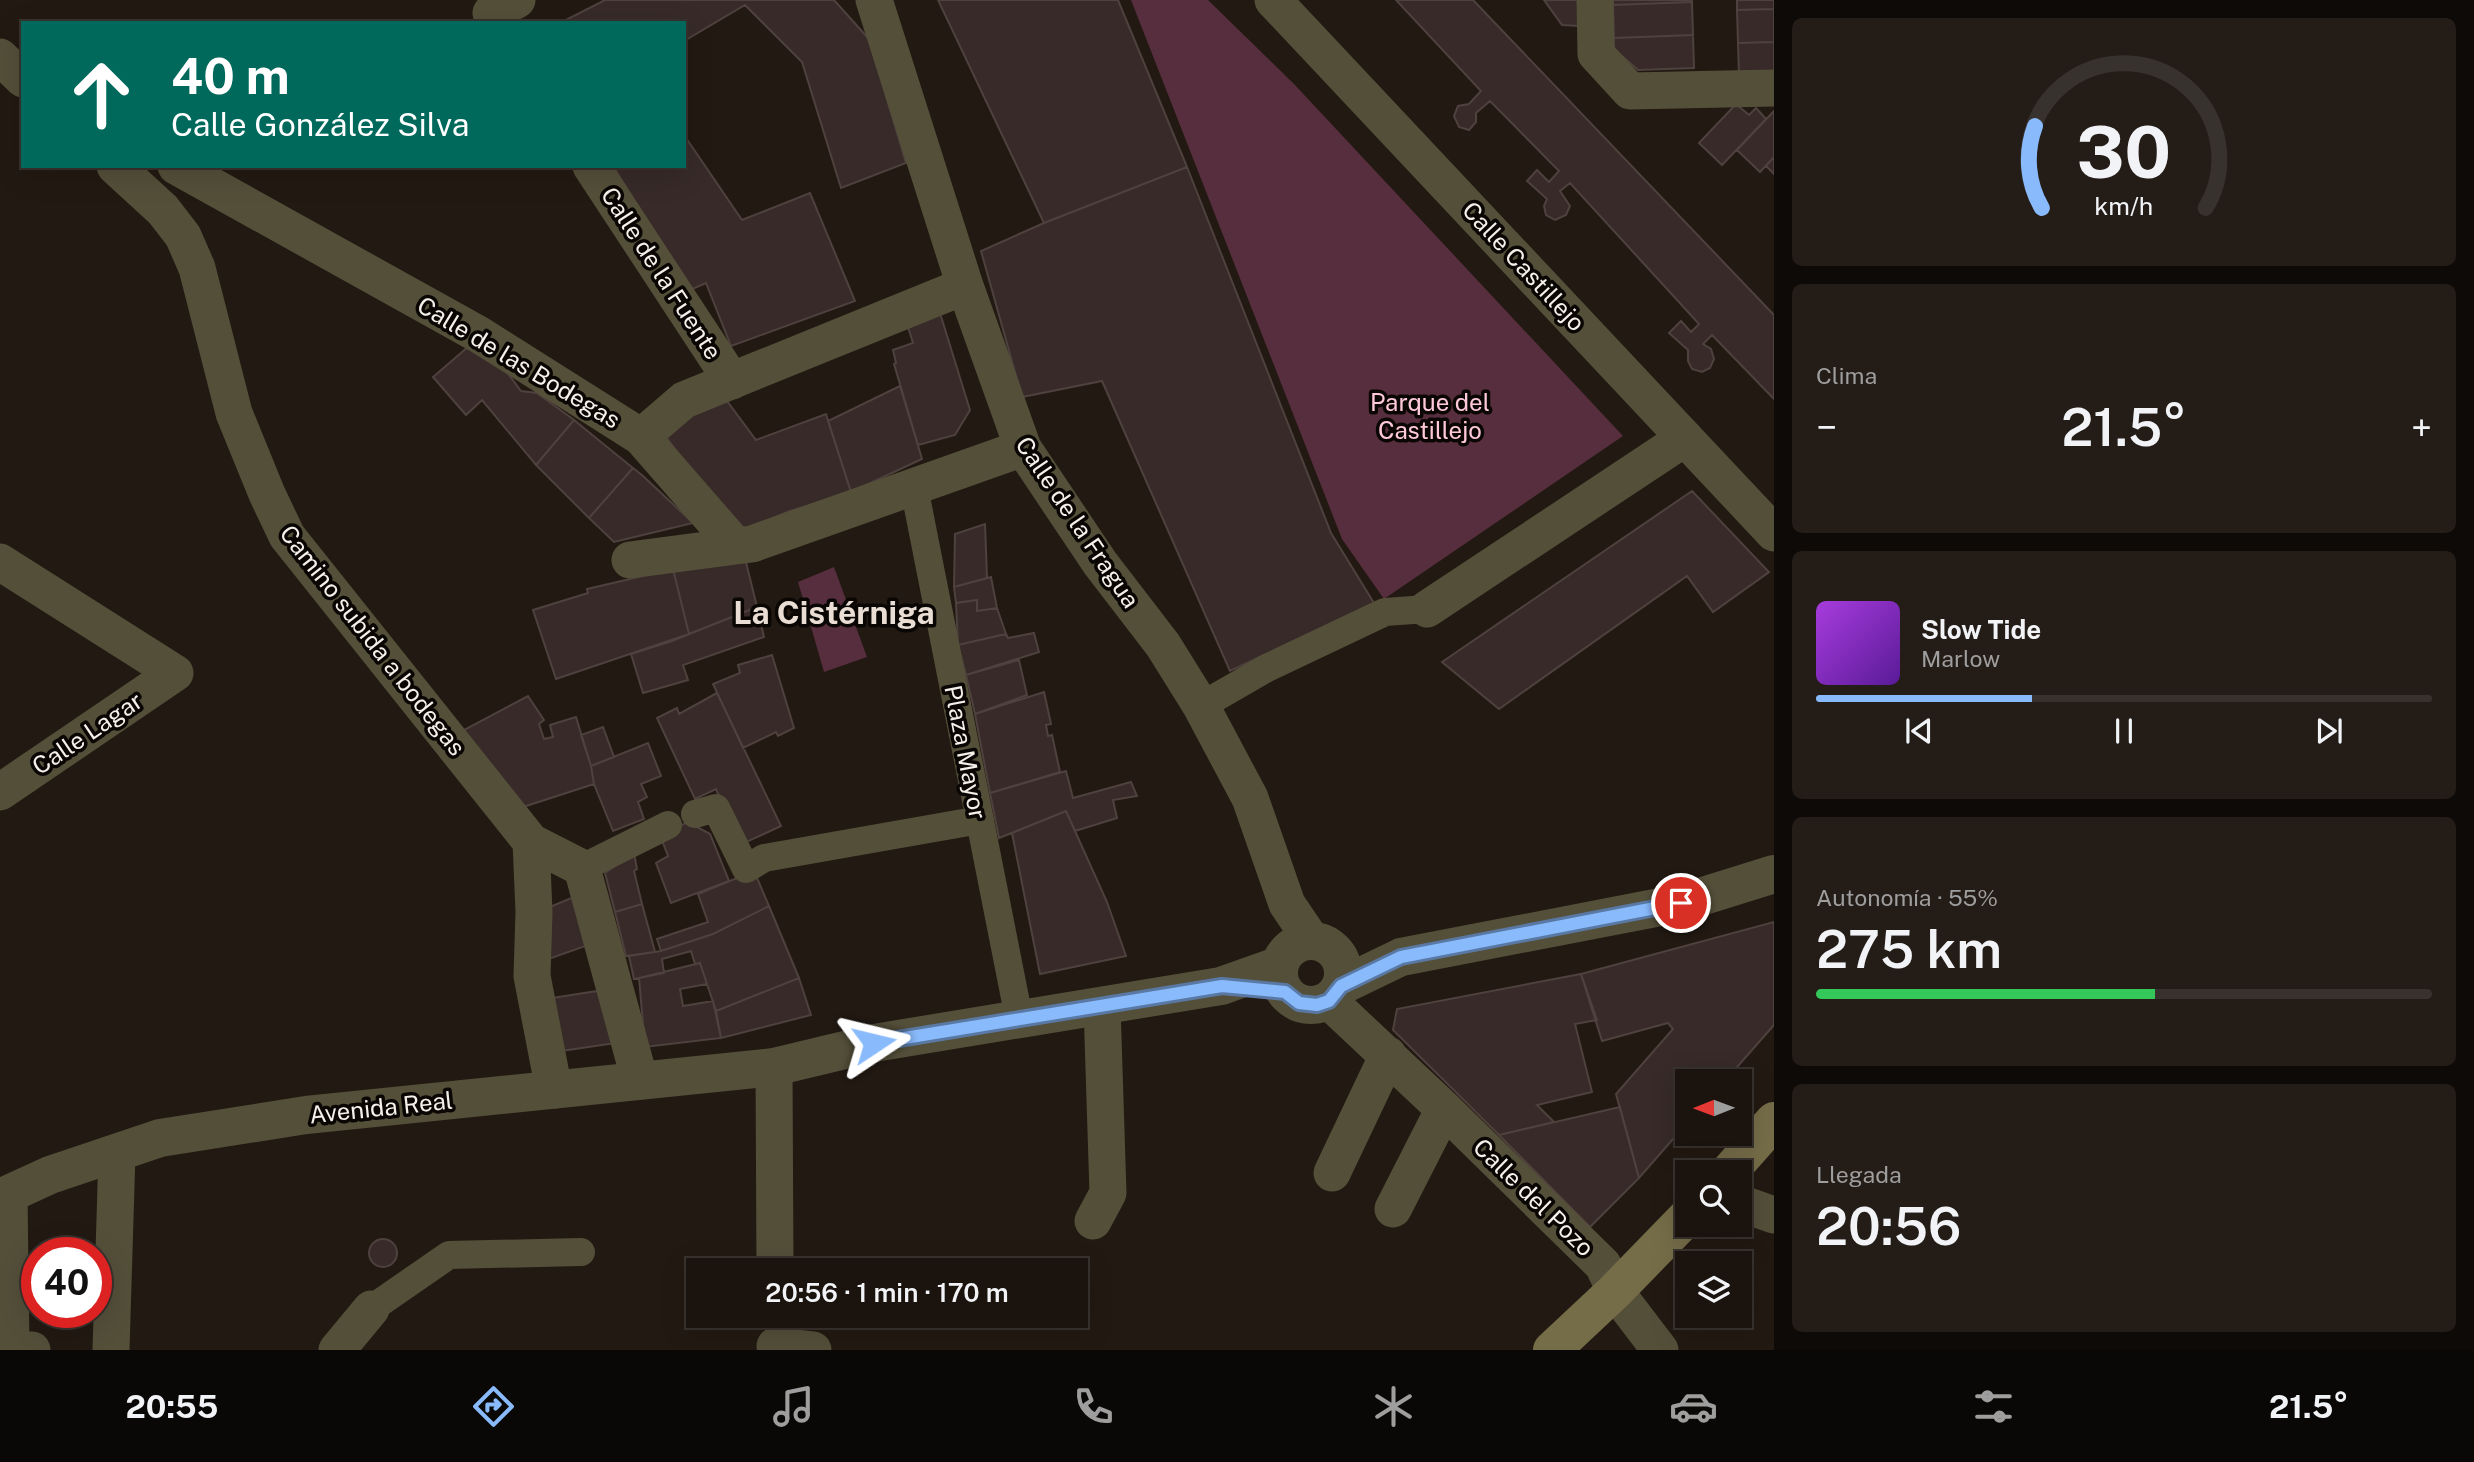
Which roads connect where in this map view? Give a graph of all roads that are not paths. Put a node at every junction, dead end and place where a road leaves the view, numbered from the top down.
1 (874, 0) edge
2 (1273, 0) edge
3 (1595, 0) edge
4 (0, 57) edge
5 (21, 77) edge
6 (1774, 88) edge
7 (117, 168) edge
8 (180, 168) edge
9 (592, 168) edge
10 (965, 286) junction
11 (732, 381) junction
12 (641, 437) junction
13 (1685, 438) junction
14 (1023, 448) junction
15 (914, 487) junction
16 (1774, 533) edge
17 (736, 546) junction
18 (630, 559) dead end
19 (0, 562) edge
20 (1427, 609) joint
21 (1201, 706) junction
22 (0, 792) edge
23 (695, 814) dead end
24 (979, 820) junction
25 (668, 825) dead end
26 (531, 842) junction
27 (582, 869) junction
28 (1774, 874) edge
29 (1401, 957) junction
30 (1300, 959) junction
31 (1335, 993) junction
32 (1101, 1006) junction
33 (1018, 1018) junction
34 (1388, 1055) junction
35 (774, 1067) junction
36 (640, 1081) junction
37 (554, 1090) junction
38 (1444, 1109) junction
39 (1774, 1121) edge
40 (117, 1153) junction
41 (1740, 1160) edge
42 (1332, 1173) dead end
43 (4, 1196) edge
44 (1752, 1207) edge
45 (1393, 1209) dead end
46 (1774, 1215) edge
47 (1093, 1221) dead end
48 (1675, 1229) edge
49 (581, 1252) dead end
50 (775, 1258) edge
51 (1615, 1291) junction
52 (372, 1309) joint
53 (775, 1337) edge
54 (32, 1350) edge
55 (111, 1350) edge
56 (337, 1350) edge
57 (813, 1350) edge
58 (1552, 1350) edge
59 (1660, 1350) edge

1 - 10 street, Calle de la Fragua
2 - 13 street, Calle Castillejo
3 - 6 street
4 - 5 street
7 - 26 street, Camino subida a bodegas
8 - 12 street, Calle de las Bodegas
9 - 11 street, Calle de la Fuente
10 - 11 street
10 - 14 street, Calle de la Fragua
11 - 12 street
12 - 17 street, Calle de las Bodegas
13 - 16 street, Calle Castillejo
13 - 20 street
14 - 15 street
14 - 21 street, Calle de la Fragua
15 - 17 street
15 - 24 street, Plaza Mayor
17 - 18 street
19 - 22 street, Calle Lagar
20 - 21 street
21 - 30 street, Calle de la Fragua
23 - 24 street
24 - 33 street, Plaza Mayor
25 - 27 street
26 - 27 street
26 - 37 street
27 - 36 street
28 - 29 street
29 - 30 street
29 - 31 street
30 - 31 street
30 - 31 street
30 - 32 street
31 - 34 street, Calle del Pozo
32 - 33 street
32 - 47 street
33 - 35 street
34 - 38 street, Calle del Pozo
34 - 42 street
35 - 36 street, Avenida Real
35 - 50 street
36 - 37 street, Avenida Real
37 - 40 street, Avenida Real
38 - 45 street
38 - 51 street, Calle del Pozo
39 - 41 main road
40 - 43 street, Avenida Real
40 - 55 street
43 - 54 street
44 - 46 street
48 - 51 main road
49 - 52 street
51 - 58 main road
51 - 59 street, Calle del Pozo
52 - 56 street
53 - 57 street

